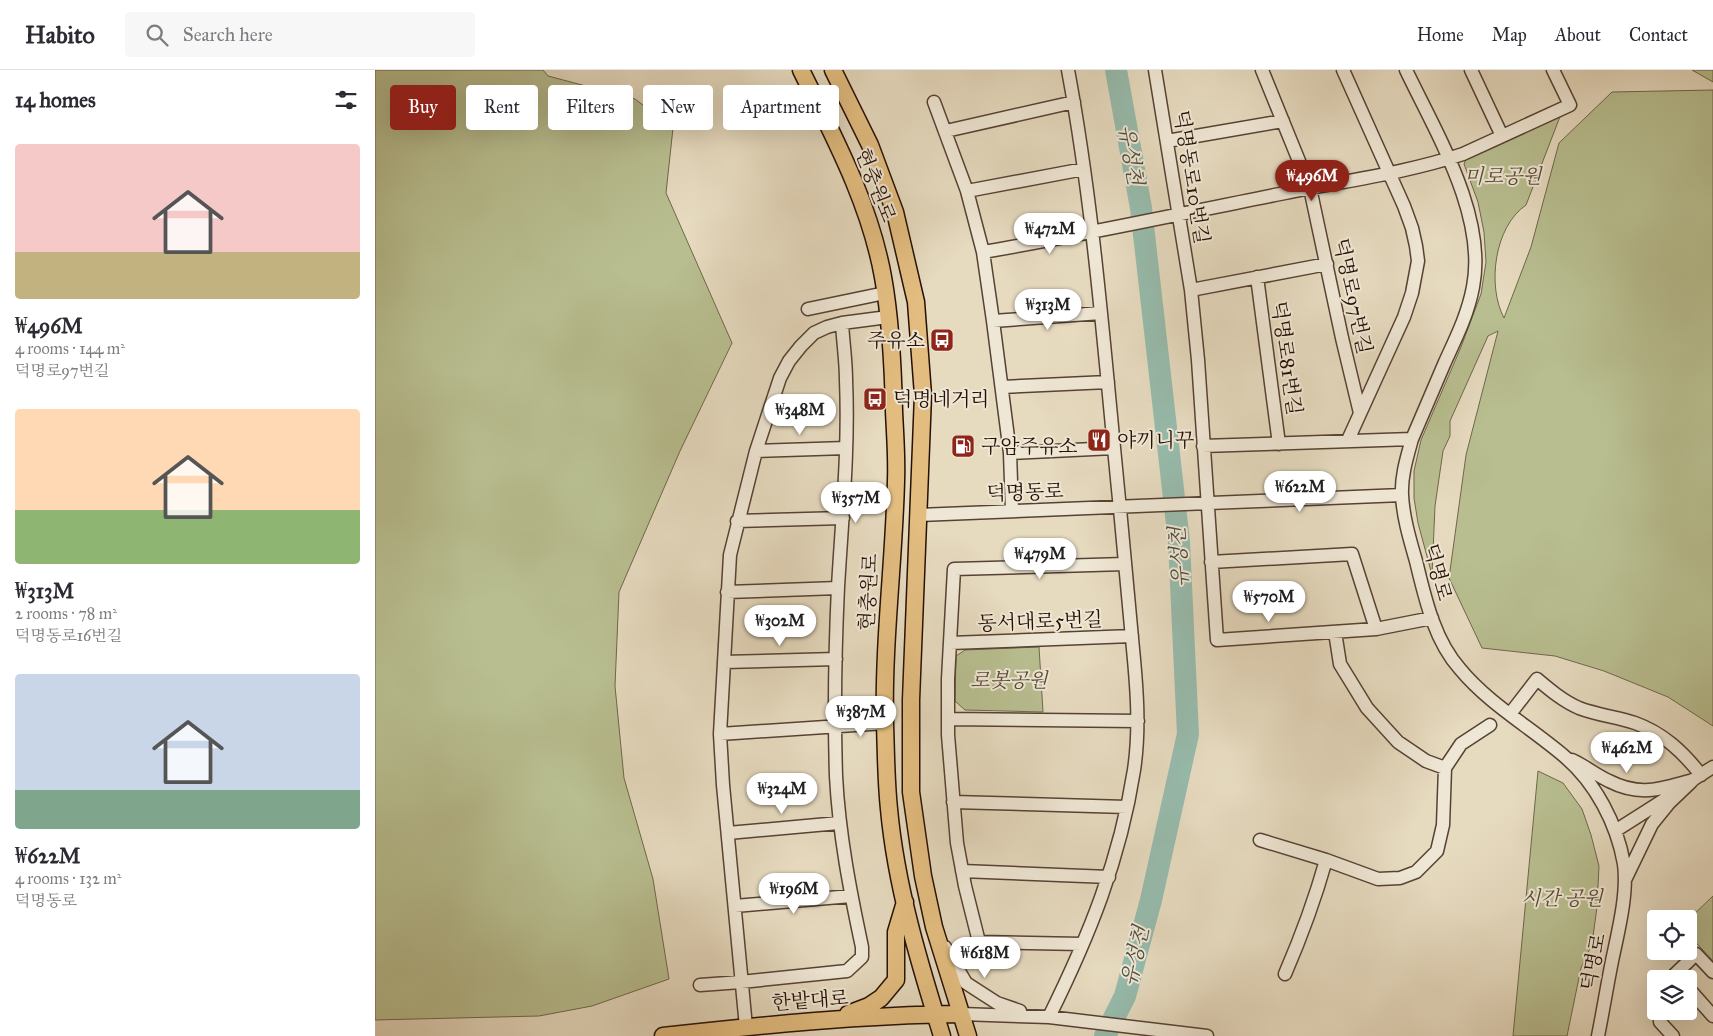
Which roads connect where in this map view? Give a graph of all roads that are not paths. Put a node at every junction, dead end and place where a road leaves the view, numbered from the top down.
1 (801, 70) edge
2 (833, 70) edge
3 (1068, 70) edge
4 (1155, 70) edge
5 (1262, 70) edge
6 (1343, 70) edge
7 (1406, 70) edge
8 (1471, 70) edge
9 (1553, 70) edge
10 (934, 102) dead end
11 (1074, 102) junction
12 (1283, 121) junction
13 (946, 131) junction
14 (1502, 136) junction
15 (1167, 141) junction
16 (1448, 159) junction
17 (1084, 169) junction
18 (1389, 172) junction
19 (1310, 188) junction
20 (967, 191) junction
21 (1175, 215) junction
22 (1093, 232) junction
23 (983, 252) junction
24 (1327, 264) junction
25 (1257, 277) junction
26 (1191, 290) junction
27 (885, 293) junction
28 (808, 309) dead end
29 (1101, 313) junction
30 (888, 317) junction
31 (993, 321) junction
32 (842, 324) junction
33 (1108, 382) junction
34 (1002, 387) junction
35 (1361, 413) junction
36 (1412, 439) junction
37 (1348, 440) junction
38 (1279, 444) junction
39 (1203, 446) junction
40 (846, 448) junction
41 (1114, 448) junction
42 (756, 451) junction
43 (1010, 453) junction
44 (1402, 495) junction
45 (1203, 504) junction
46 (1119, 507) junction
47 (1012, 511) junction
48 (919, 515) junction
49 (843, 518) junction
50 (737, 521) junction
51 (1211, 562) junction
52 (1125, 564) junction
53 (838, 588) junction
54 (727, 592) junction
55 (1432, 618) junction
56 (1376, 629) junction
57 (1335, 632) junction
58 (1132, 636) junction
59 (950, 643) junction
60 (836, 659) junction
61 (723, 662) junction
62 (1510, 714) junction
63 (948, 719) junction
64 (1138, 721) junction
65 (885, 723) junction
66 (1490, 725) dead end
67 (835, 726) junction
68 (720, 734) junction
69 (1566, 757) junction
70 (1713, 767) edge
71 (1445, 768) junction
72 (1697, 778) junction
73 (953, 802) junction
74 (1127, 808) junction
75 (839, 823) junction
76 (1615, 832) junction
77 (728, 833) junction
78 (1260, 840) dead end
79 (1326, 860) junction
80 (962, 871) junction
81 (1109, 877) junction
82 (1625, 881) junction
83 (851, 896) junction
84 (905, 902) junction
85 (735, 906) junction
86 (934, 927) junction
87 (1082, 944) junction
88 (1681, 970) edge
89 (1713, 972) edge
90 (1285, 974) dead end
91 (741, 982) junction
92 (700, 985) dead end
93 (1697, 998) edge
94 (936, 1014) junction
95 (961, 1014) junction
96 (1713, 1016) edge
97 (1055, 1018) junction
98 (835, 1020) junction
99 (1660, 1020) edge
100 (746, 1027) junction
101 (663, 1036) edge
102 (942, 1036) edge
103 (968, 1036) edge
104 (1207, 1036) edge
105 (1598, 1036) edge
106 (1673, 1036) edge

1 - 27 main road, 현충원로
2 - 48 main road, 현충원로
3 - 11 street, 동서대로5번길
4 - 15 street, 덕명동로10번길
5 - 12 street, 덕명로97번길
6 - 18 street, 덕명로97번길
7 - 16 street, 덕명로
8 - 14 street
9 - 14 street
10 - 13 street
11 - 13 street
11 - 17 street, 동서대로5번길
12 - 15 street
12 - 19 street, 덕명로97번길
13 - 20 street
14 - 16 street
15 - 21 street, 덕명동로10번길
16 - 18 street
16 - 36 street, 덕명로
17 - 20 street
17 - 22 street, 동서대로5번길
18 - 19 street
18 - 35 street, 덕명로97번길
19 - 21 street
19 - 24 street, 덕명로97번길
20 - 23 street
21 - 22 street
21 - 26 street, 덕명동로10번길
22 - 23 street
22 - 29 street, 동서대로5번길
23 - 31 street
24 - 25 street
24 - 35 street, 덕명로97번길
25 - 26 street
25 - 38 street, 덕명로81번길
26 - 39 street, 덕명동로10번길
27 - 28 street
27 - 30 main road, 현충원로
29 - 31 street
29 - 33 street, 동서대로5번길
30 - 32 street
30 - 65 main road, 현충원로
31 - 34 street
32 - 40 street
32 - 42 street
33 - 34 street
33 - 41 street, 동서대로5번길
34 - 43 street
35 - 37 street, 덕명로97번길
36 - 37 street, 덕명로81번길
36 - 44 street, 덕명로
37 - 38 street, 덕명로81번길
38 - 39 street, 덕명로81번길
39 - 45 street, 덕명동로10번길
40 - 42 street
40 - 49 street
41 - 43 street
41 - 46 street, 동서대로5번길
42 - 50 street
43 - 47 street
44 - 45 street
44 - 55 street, 덕명로
45 - 46 street, 덕명동로
45 - 51 street, 덕명동로10번길
46 - 47 street, 덕명동로
46 - 52 street, 동서대로5번길
47 - 48 street, 덕명동로
48 - 86 main road, 현충원로
49 - 50 street
49 - 53 street
50 - 54 street
51 - 56 street
51 - 57 street, 덕명동로10번길
52 - 58 street, 동서대로5번길
52 - 59 street
53 - 54 street
53 - 60 street
54 - 61 street
55 - 56 street
55 - 62 street, 덕명로
56 - 57 street
57 - 71 street
58 - 59 street, 동서대로5번길
58 - 64 street, 동서대로5번길
59 - 63 street
60 - 61 street
60 - 67 street
61 - 68 street
62 - 69 street, 덕명로
62 - 72 street
63 - 64 street
63 - 73 street
64 - 74 street, 동서대로5번길
65 - 67 street
65 - 84 main road, 현충원로
66 - 71 street
67 - 68 street
67 - 75 street
68 - 77 street
69 - 72 street
69 - 76 street, 덕명로
70 - 72 street
71 - 79 street
72 - 76 street
72 - 82 street
73 - 74 street
73 - 80 street
74 - 81 street, 동서대로5번길
75 - 77 street
75 - 83 street
76 - 82 street, 덕명로
77 - 85 street
78 - 79 street
79 - 90 street
80 - 81 street
80 - 87 street
81 - 87 street, 동서대로5번길
82 - 105 street, 덕명로
83 - 85 street
83 - 91 street
84 - 94 main road, 현충원로
84 - 98 main road
85 - 91 street
86 - 95 main road, 현충원로
86 - 97 street
87 - 97 street, 동서대로5번길
88 - 89 street
91 - 92 street
91 - 100 street
93 - 96 street
94 - 95 main road, 한밭대로
94 - 98 main road, 한밭대로
94 - 102 main road, 현충원로
95 - 97 street
95 - 103 main road, 현충원로
97 - 104 street
98 - 100 main road, 한밭대로
99 - 106 street
100 - 101 main road, 한밭대로

